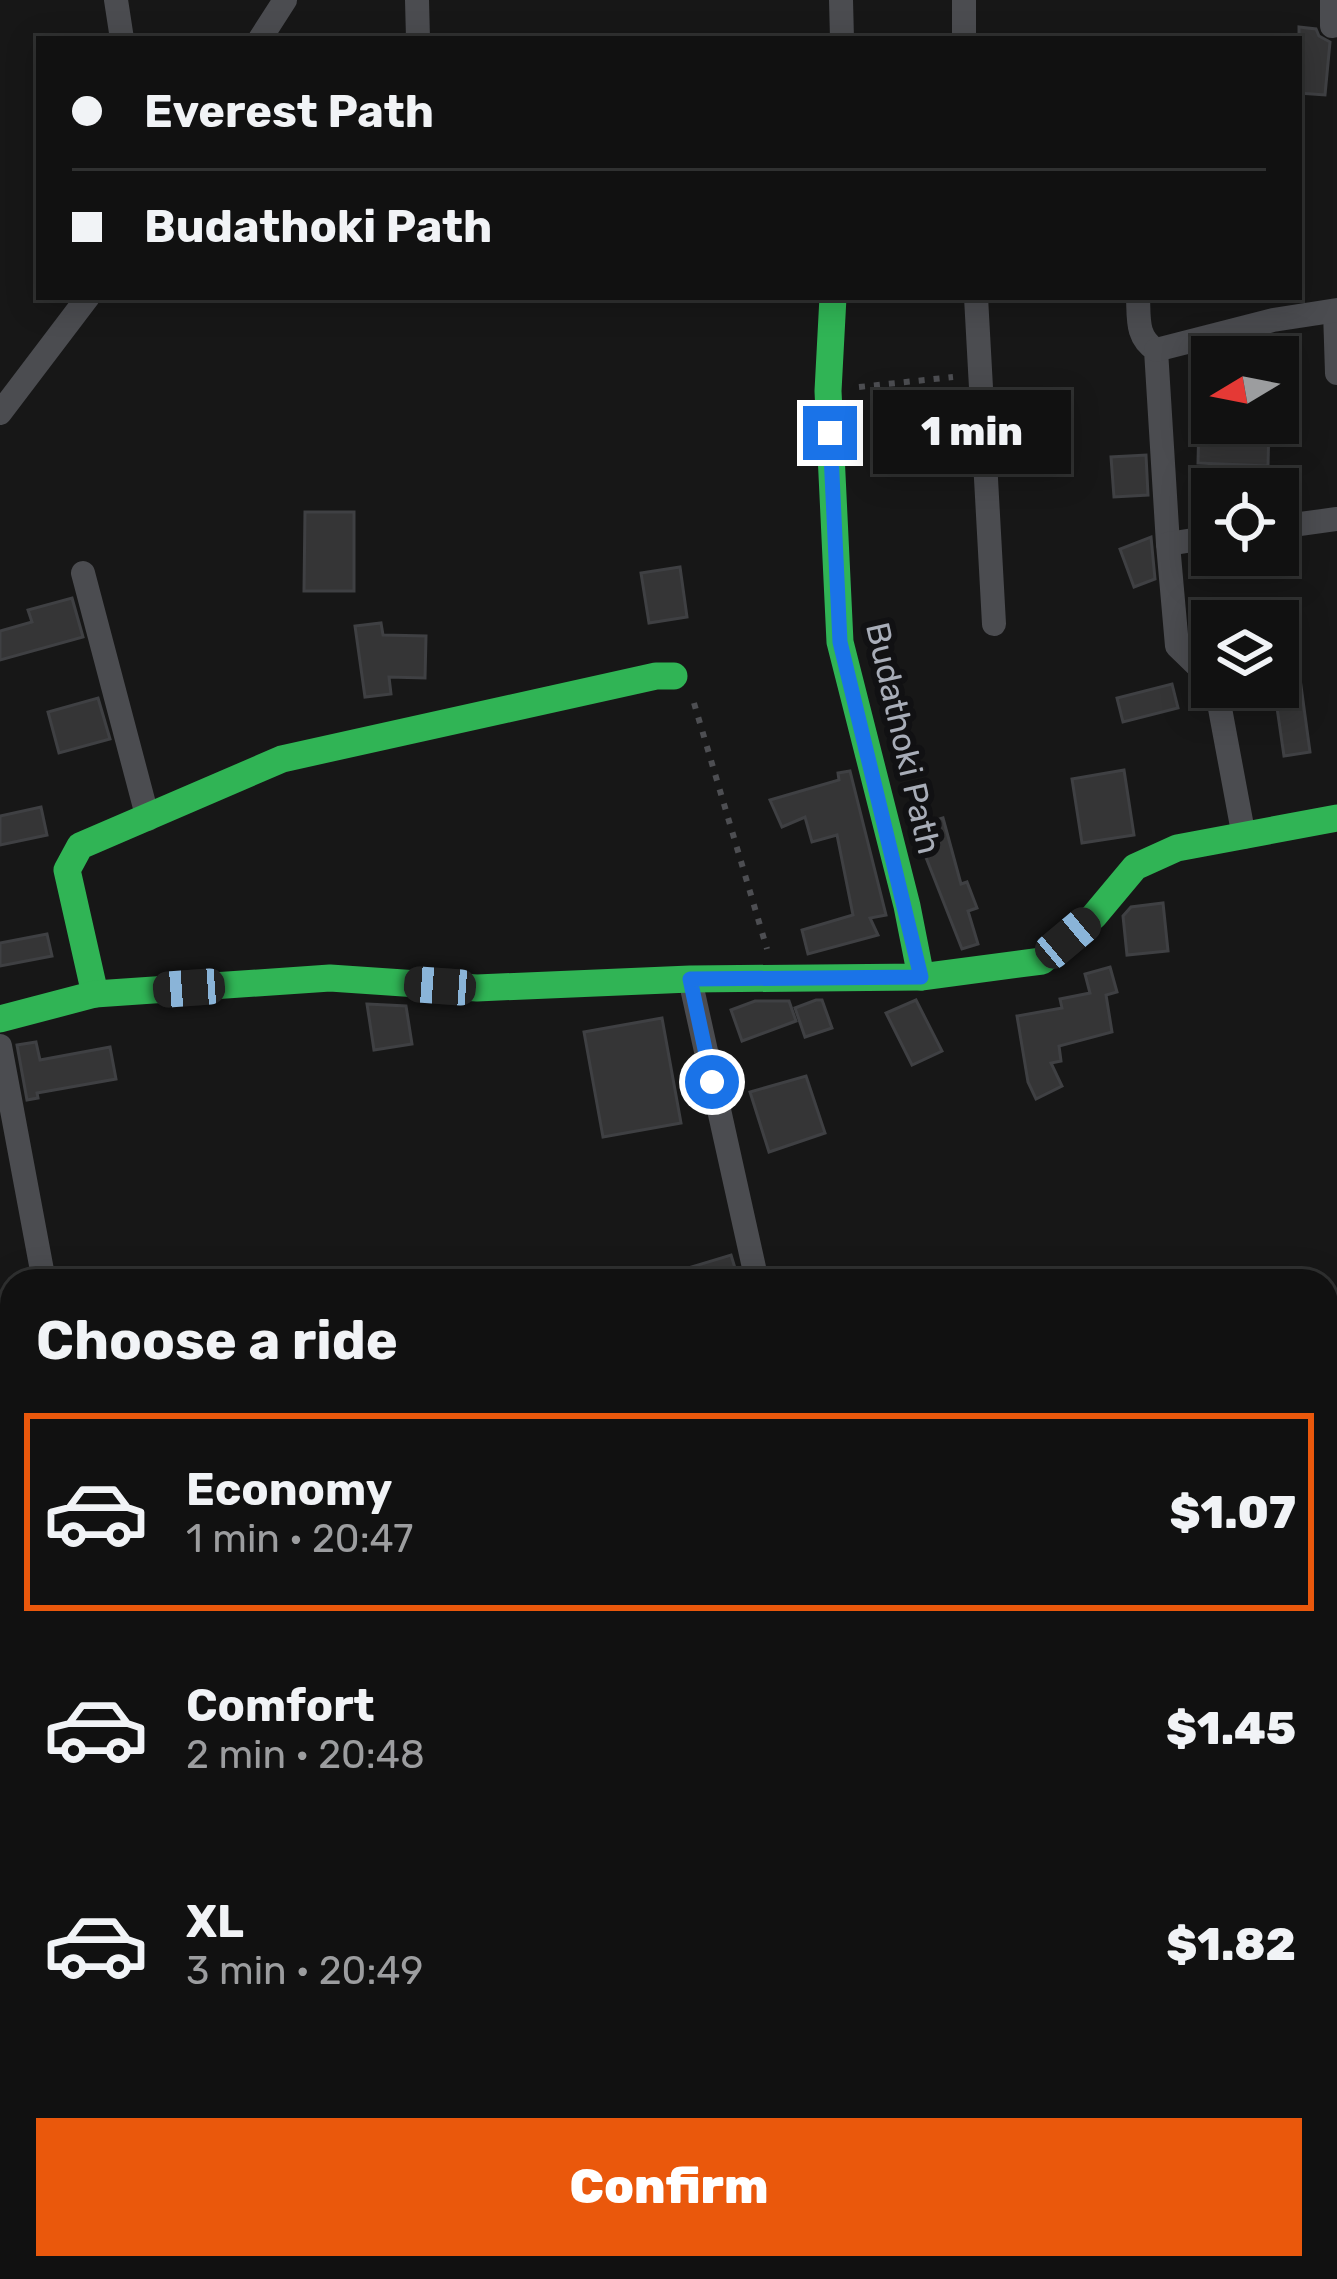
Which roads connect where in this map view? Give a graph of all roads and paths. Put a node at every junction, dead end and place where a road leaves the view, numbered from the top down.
1 (116, 0) edge
2 (285, 0) edge
3 (417, 0) edge
4 (841, 0) edge
5 (964, 0) edge
6 (1332, 0) edge
7 (1337, 26) edge
8 (122, 36) edge
9 (262, 36) edge
10 (418, 36) edge
11 (842, 36) edge
12 (964, 36) edge
13 (86, 300) edge
14 (833, 300) edge
15 (976, 300) edge
16 (1138, 300) edge
17 (1272, 308) edge
18 (1336, 311) edge
19 (1156, 350) junction
20 (981, 374) junction
21 (1337, 374) edge
22 (828, 391) junction
23 (0, 412) edge
24 (1337, 519) edge
25 (1299, 524) edge
26 (1191, 540) edge
27 (1168, 544) junction
28 (83, 573) dead end
29 (994, 624) dead end
30 (1191, 660) edge
31 (674, 676) joint
32 (1219, 708) edge
33 (148, 818) junction
34 (1337, 818) edge
35 (1244, 837) junction
36 (921, 977) junction
37 (776, 978) junction
38 (690, 979) junction
39 (95, 994) junction
40 (0, 1019) edge
41 (0, 1046) edge
42 (42, 1269) edge
43 (754, 1269) edge

1 - 8 street
2 - 9 street
3 - 10 street
4 - 11 street
5 - 12 street
6 - 7 street
13 - 23 street
14 - 22 street, Budathoki Path
15 - 20 street
16 - 19 street
17 - 18 street
17 - 19 street
18 - 21 street
19 - 27 street
20 - 22 path
20 - 29 street
22 - 36 street, Budathoki Path
24 - 25 street
26 - 27 street
27 - 30 street
28 - 33 street
31 - 33 street
31 - 37 path
32 - 35 street
33 - 39 street
34 - 35 street
35 - 36 street
36 - 37 street
37 - 38 street
38 - 39 street
38 - 43 street
39 - 40 street
41 - 42 street

